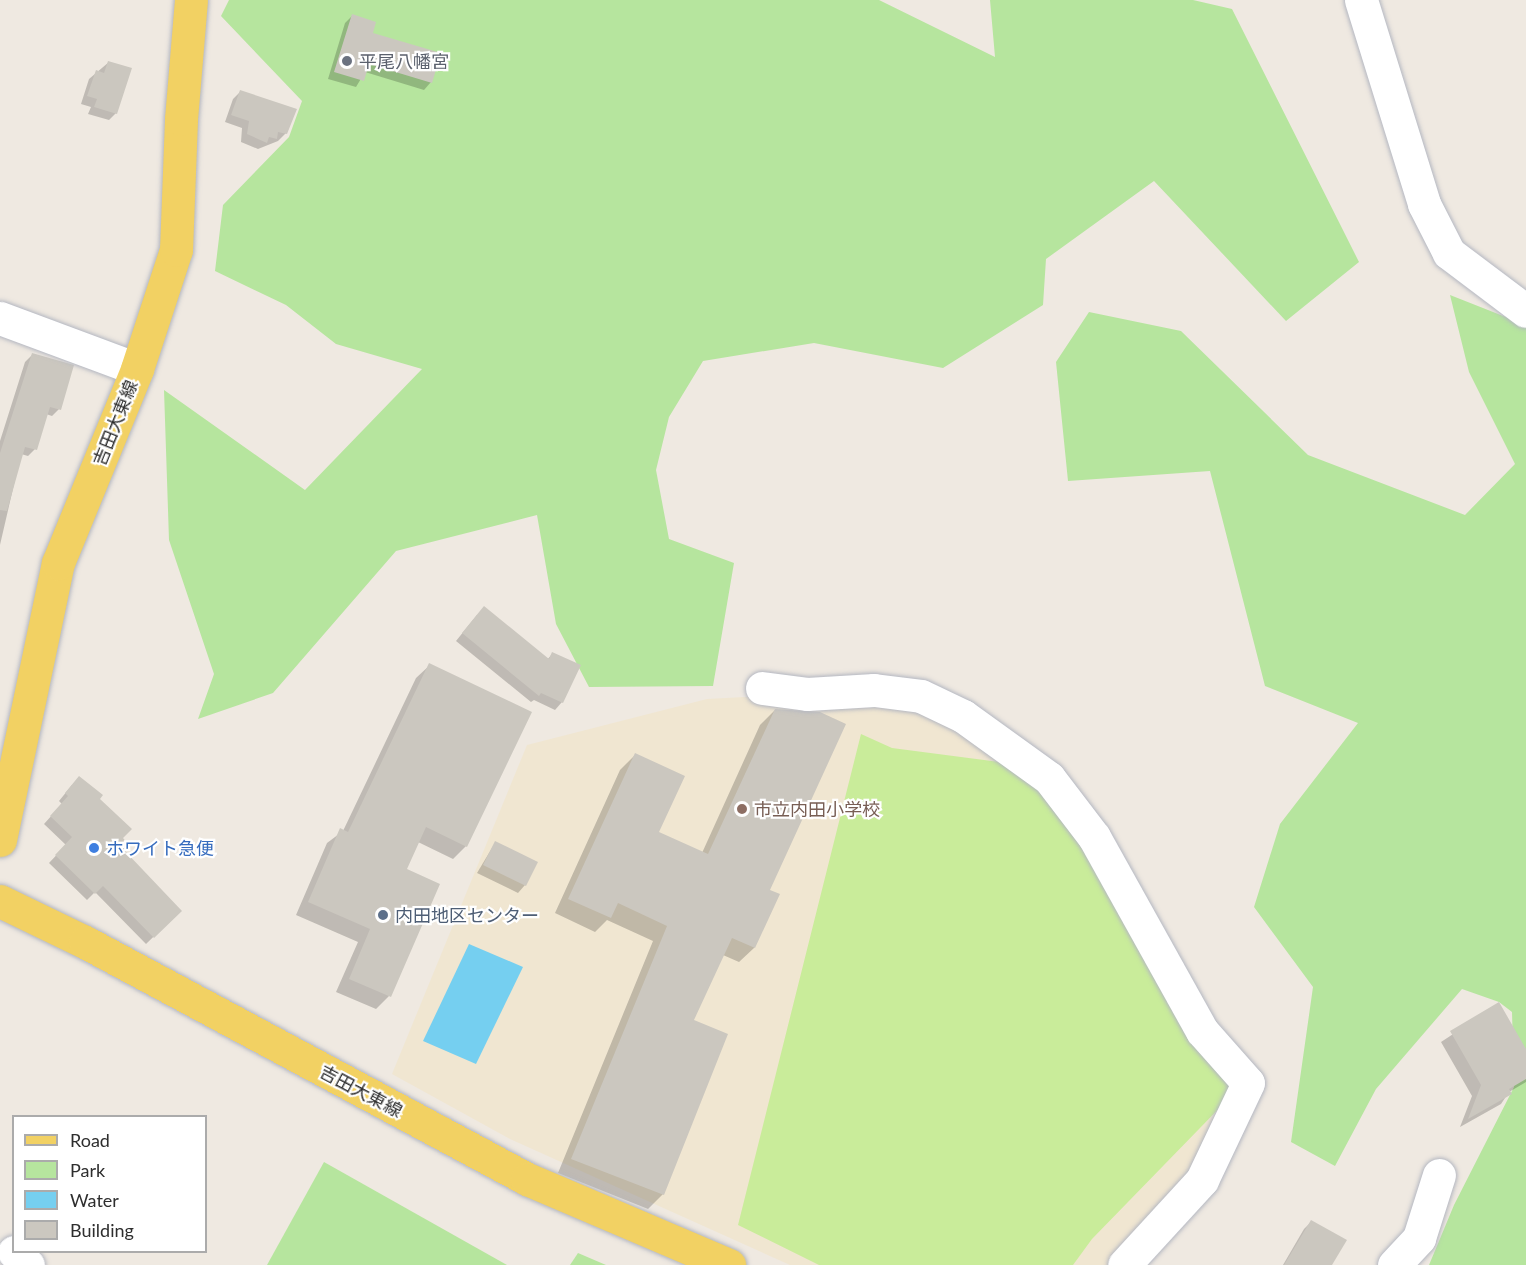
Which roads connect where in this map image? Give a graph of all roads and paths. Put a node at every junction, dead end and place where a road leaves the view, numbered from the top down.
1 (190, 0) edge
2 (1361, 0) edge
3 (1526, 311) edge
4 (0, 318) edge
5 (137, 369) junction
6 (762, 688) dead end
7 (0, 840) edge
8 (0, 902) edge
9 (1439, 1175) dead end
10 (0, 1240) edge
11 (12, 1249) edge
12 (16, 1253) edge
13 (28, 1265) edge
14 (729, 1265) edge
15 (1124, 1265) edge
16 (1394, 1265) edge

1 - 5 main road, 吉田大東線
2 - 3 street
4 - 5 street
5 - 7 main road, 吉田大東線
6 - 15 street
8 - 14 main road, 吉田大東線
9 - 16 street
10 - 11 street
12 - 13 street

